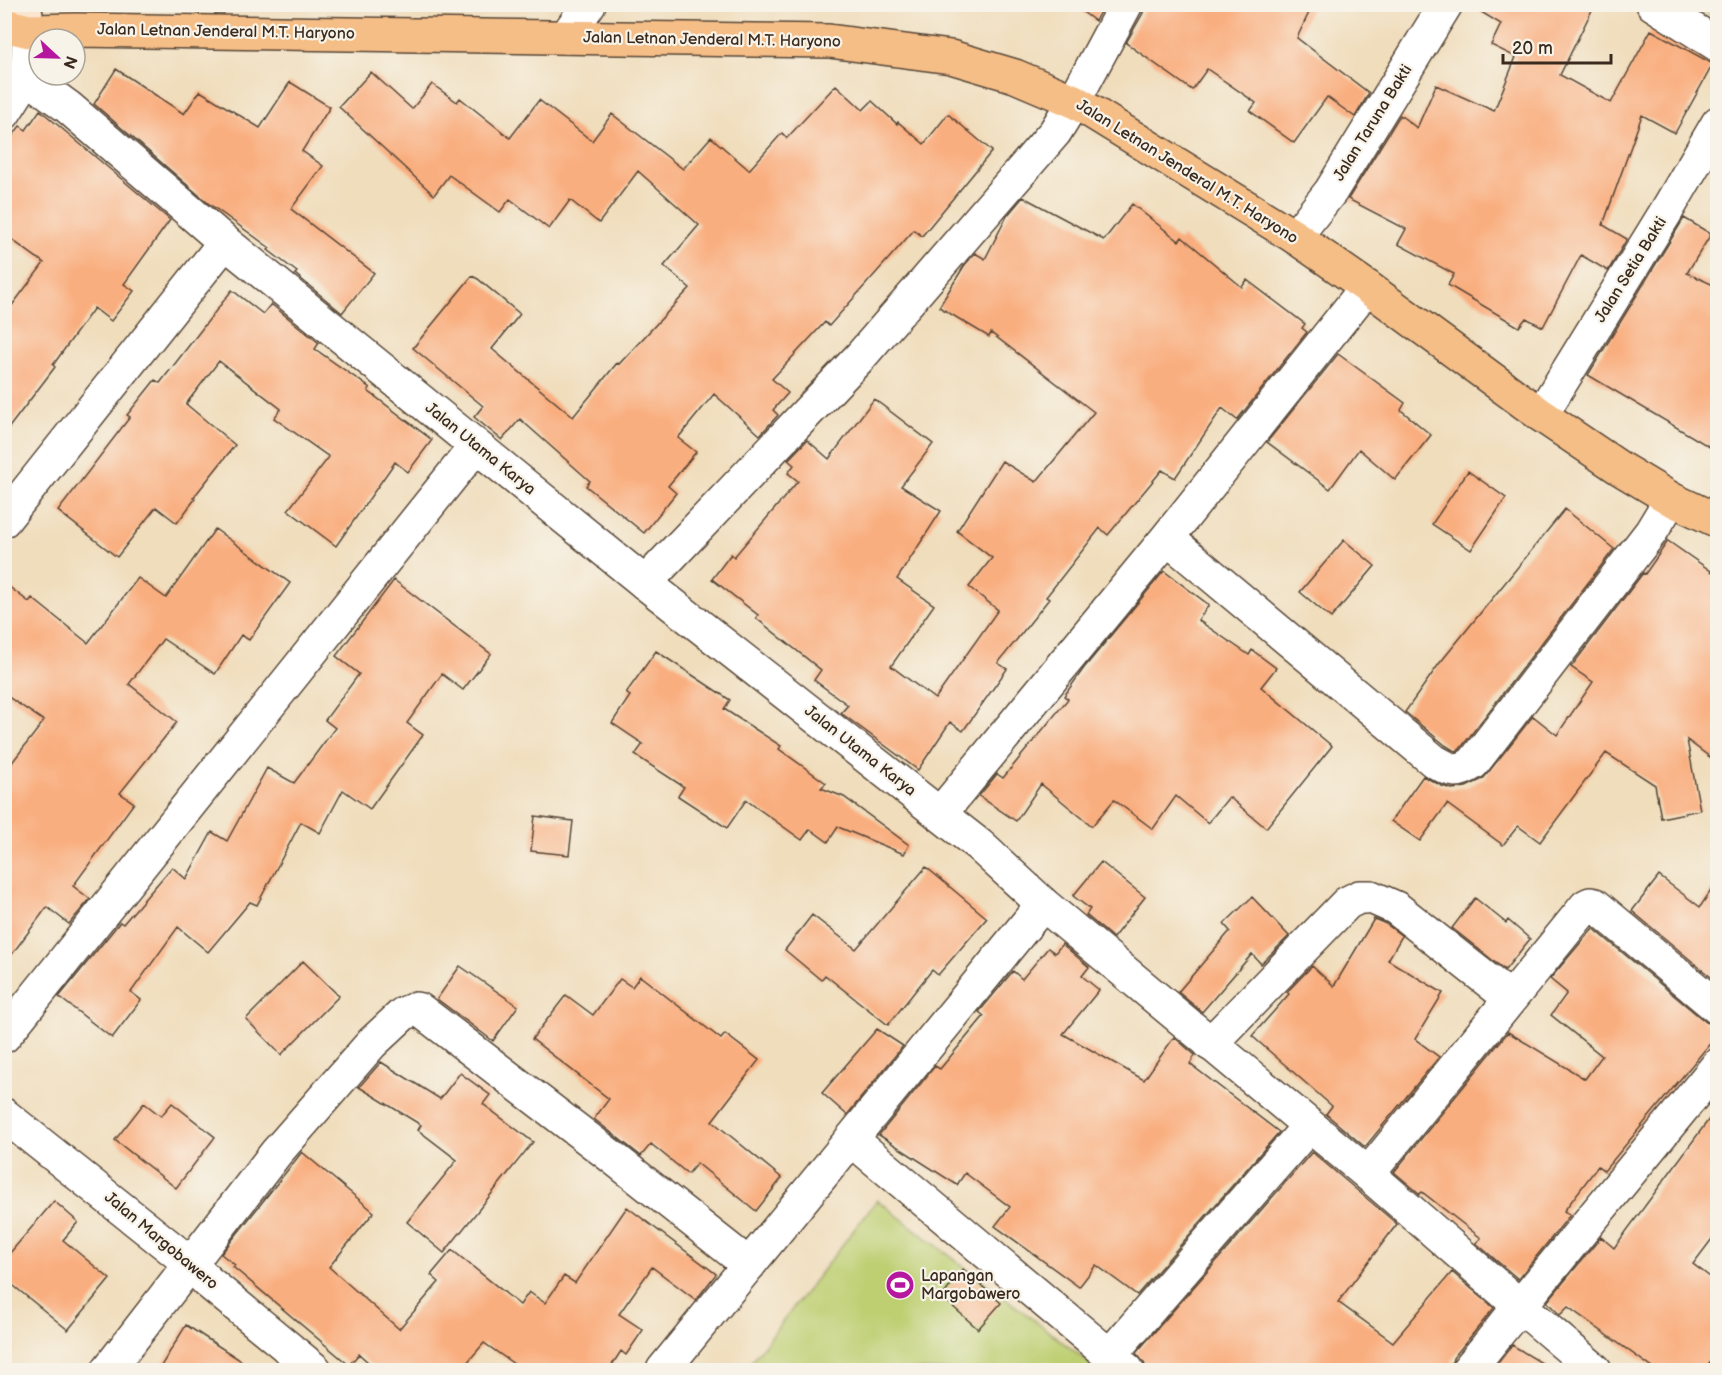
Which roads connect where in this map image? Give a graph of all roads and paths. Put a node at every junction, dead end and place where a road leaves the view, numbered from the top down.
1 (589, 4) edge
2 (1126, 4) edge
3 (1446, 4) edge
4 (1653, 4) edge
5 (19, 20) edge
6 (566, 37) junction
7 (1718, 45) edge
8 (27, 77) joint
9 (41, 87) edge
10 (1074, 101) junction
11 (4, 113) edge
12 (1718, 123) edge
13 (1295, 237) junction
14 (225, 242) junction
15 (1367, 287) junction
16 (1541, 415) junction
17 (476, 446) junction
18 (1671, 499) junction
19 (4, 520) edge
20 (1718, 521) edge
21 (1167, 538) junction
22 (645, 583) junction
23 (940, 814) junction
24 (1042, 904) junction
25 (1510, 998) junction
26 (1718, 1008) edge
27 (4, 1036) edge
28 (1210, 1044) junction
29 (1718, 1065) edge
30 (4, 1114) edge
31 (1310, 1126) junction
32 (851, 1139) junction
33 (1368, 1174) junction
34 (191, 1264) junction
35 (749, 1265) junction
36 (1520, 1306) junction
37 (1118, 1363) edge
38 (108, 1371) edge
39 (315, 1371) edge
40 (663, 1371) edge
41 (1468, 1371) edge
42 (1595, 1371) edge

1 - 6 street
2 - 10 street
3 - 13 street, Jalan Taruna Bakti
4 - 7 street
5 - 6 highway, Jalan Letnan Jenderal M.T. Haryono
5 - 8 street
6 - 10 highway, Jalan Letnan Jenderal M.T. Haryono
8 - 11 street
9 - 14 street, Jalan Utama Karya
10 - 13 highway, Jalan Letnan Jenderal M.T. Haryono
10 - 22 street
12 - 16 street, Jalan Setia Bakti
13 - 15 highway, Jalan Letnan Jenderal M.T. Haryono
14 - 17 street, Jalan Utama Karya
14 - 19 street
15 - 16 highway, Jalan Letnan Jenderal M.T. Haryono
15 - 21 street
16 - 18 highway, Jalan Letnan Jenderal M.T. Haryono
17 - 22 street, Jalan Utama Karya
17 - 27 street
18 - 20 highway, Jalan Letnan Jenderal M.T. Haryono
18 - 21 street
21 - 23 street
22 - 23 street, Jalan Utama Karya
23 - 24 street, Jalan Utama Karya
24 - 28 street, Jalan Utama Karya
24 - 32 street
25 - 26 street
25 - 28 street
25 - 33 street
28 - 31 street, Jalan Utama Karya
29 - 36 street
30 - 34 street, Jalan Margobawero
31 - 33 street, Jalan Utama Karya
31 - 37 street
32 - 35 street
32 - 37 street
33 - 36 street, Jalan Utama Karya
34 - 35 street
34 - 38 street
34 - 39 street, Jalan Margobawero
35 - 40 street
36 - 41 street
36 - 42 street, Jalan Utama Karya

